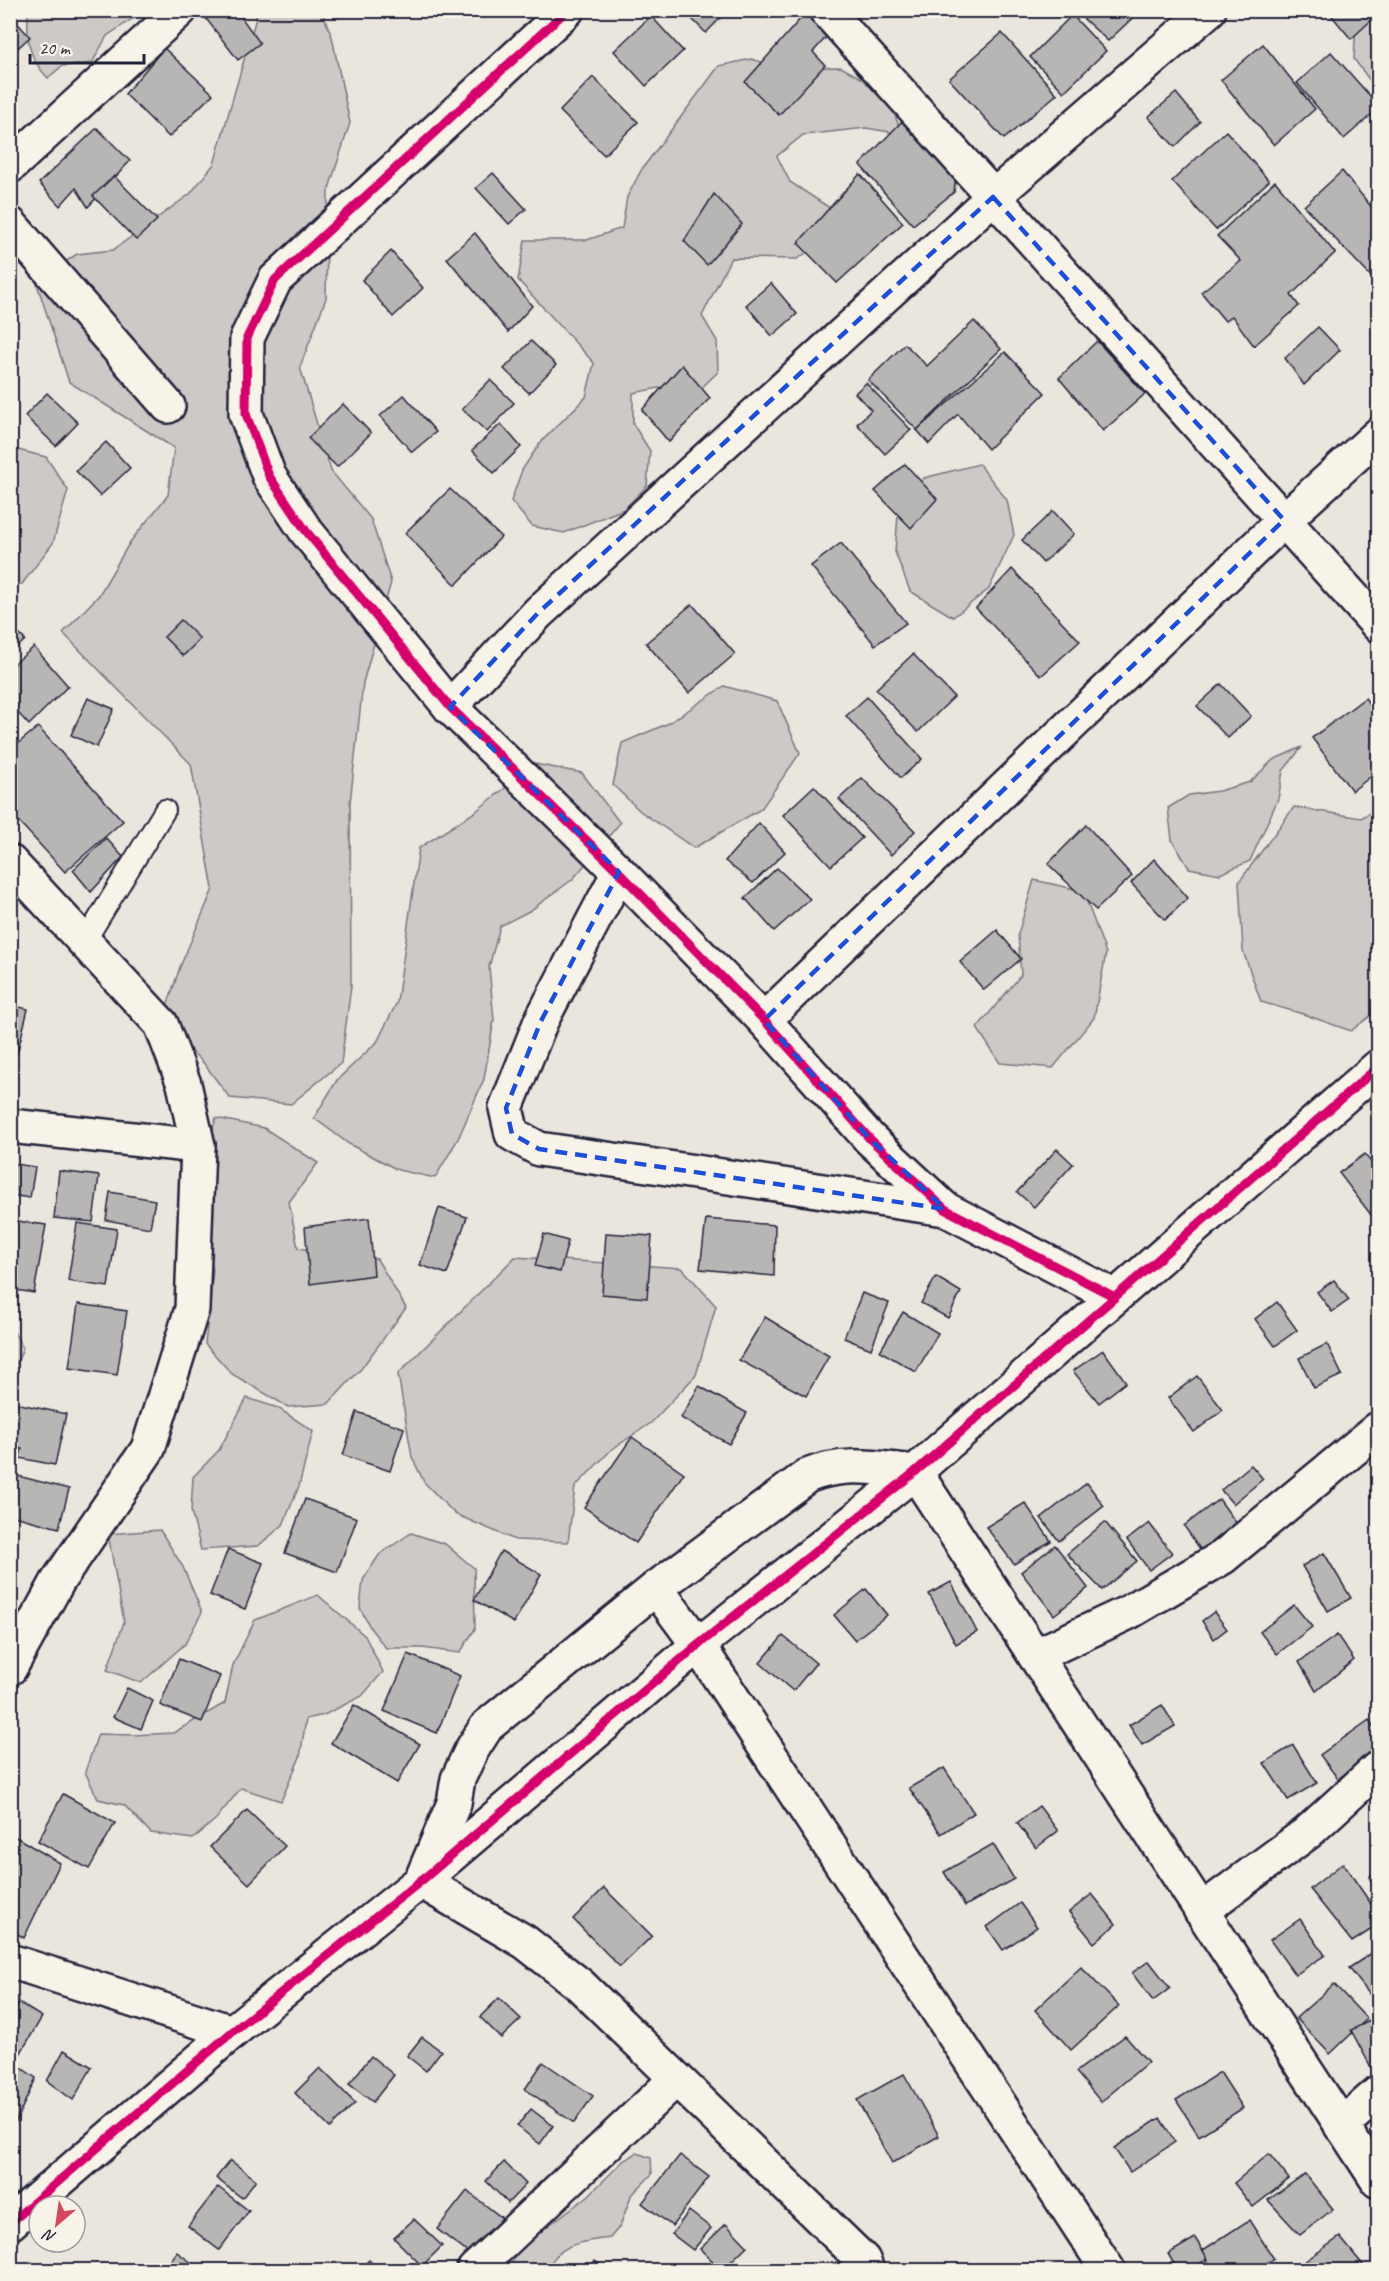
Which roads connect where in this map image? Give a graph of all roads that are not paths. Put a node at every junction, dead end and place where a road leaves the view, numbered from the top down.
1 (180, 10) edge
2 (567, 10) edge
3 (826, 10) edge
4 (1209, 10) edge
5 (10, 166) edge
6 (993, 197) junction
7 (10, 224) edge
8 (168, 406) dead end
9 (1378, 435) edge
10 (1284, 520) junction
11 (1378, 625) edge
12 (450, 707) junction
13 (165, 810) dead end
14 (10, 862) edge
15 (619, 872) junction
16 (85, 941) junction
17 (764, 1020) junction
18 (1378, 1067) edge
19 (10, 1126) edge
20 (198, 1146) junction
21 (945, 1209) junction
22 (1115, 1297) junction
23 (1378, 1429) edge
24 (915, 1472) junction
25 (656, 1588) junction
26 (698, 1645) junction
27 (1035, 1656) junction
28 (10, 1668) edge
29 (1378, 1768) edge
30 (421, 1881) junction
31 (1201, 1911) junction
32 (10, 1961) edge
33 (232, 2032) junction
34 (676, 2079) junction
35 (1378, 2093) edge
36 (1341, 2126) junction
37 (1378, 2181) edge
38 (10, 2223) edge
39 (474, 2271) edge
40 (867, 2271) edge
41 (1107, 2271) edge

1 - 5 street
2 - 12 street
3 - 6 street
4 - 6 street
6 - 10 street
6 - 12 street
7 - 8 street
9 - 10 street
10 - 11 street
10 - 17 street
12 - 15 street
13 - 16 lane
14 - 16 street
15 - 17 street
15 - 21 street
16 - 20 street
17 - 21 street
18 - 22 street
19 - 20 street
20 - 28 street
21 - 22 street
22 - 24 street
23 - 27 street
24 - 25 street
24 - 26 street
24 - 27 street
25 - 26 street
25 - 30 street
26 - 30 street
26 - 41 street
27 - 31 street
29 - 31 street
30 - 33 street
30 - 34 street
31 - 36 street
32 - 33 street
33 - 38 street
34 - 39 street
34 - 40 street
35 - 36 street
36 - 37 street

